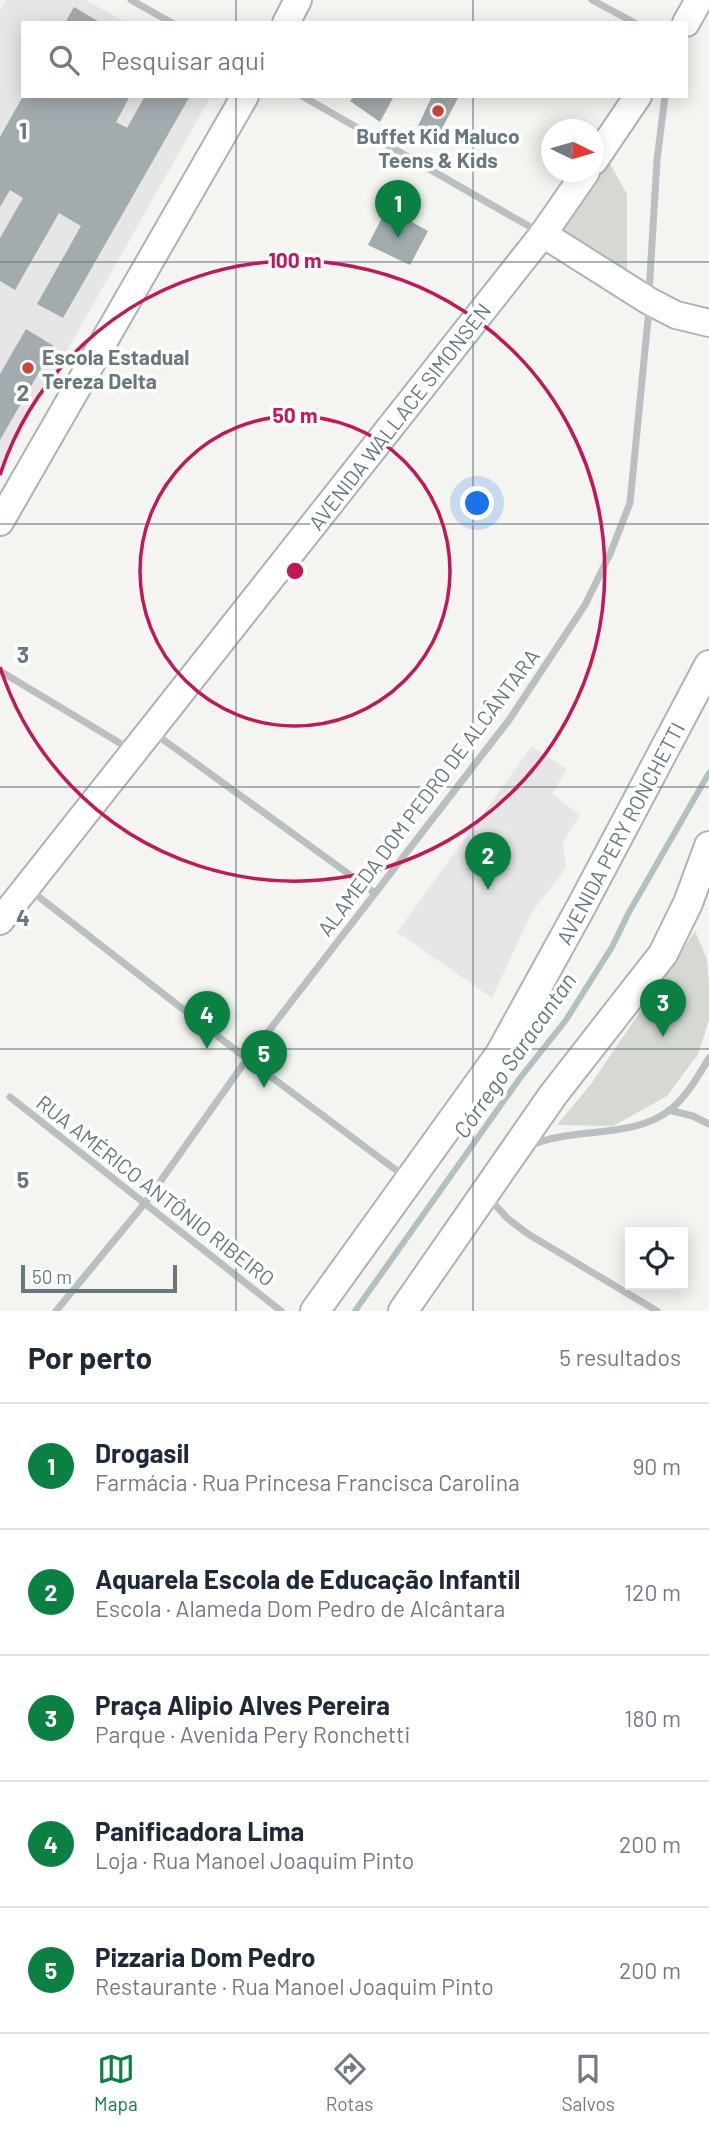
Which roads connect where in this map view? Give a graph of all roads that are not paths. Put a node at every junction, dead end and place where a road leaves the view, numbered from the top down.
1 (131, 0) edge
2 (298, 0) edge
3 (593, 0) edge
4 (699, 0) edge
5 (168, 21) edge
6 (287, 21) edge
7 (631, 21) edge
8 (687, 21) edge
9 (244, 98) edge
10 (305, 98) edge
11 (637, 98) edge
12 (665, 98) edge
13 (604, 145) edge
14 (579, 182) edge
15 (543, 234) junction
16 (649, 301) junction
17 (709, 323) edge
18 (0, 522) edge
19 (709, 665) edge
20 (0, 671) edge
21 (150, 730) junction
22 (133, 751) junction
23 (709, 846) edge
24 (27, 887) junction
25 (375, 893) junction
26 (0, 921) edge
27 (709, 1058) edge
28 (247, 1059) junction
29 (10, 1097) dead end
30 (669, 1110) junction
31 (709, 1124) edge
32 (410, 1180) junction
33 (492, 1182) junction
34 (145, 1203) junction
35 (56, 1311) edge
36 (281, 1311) edge
37 (315, 1311) edge
38 (403, 1311) edge
39 (657, 1311) edge

1 - 5 street
2 - 6 street
3 - 7 street
4 - 8 street
9 - 18 street
10 - 15 street
11 - 13 street
12 - 16 street, ALAMEDA DOM PEDRO DE ALCÂNTARA
14 - 15 street, AVENIDA WALLACE SIMONSEN
15 - 16 street
15 - 21 street, AVENIDA WALLACE SIMONSEN
16 - 17 street
16 - 25 street, ALAMEDA DOM PEDRO DE ALCÂNTARA
19 - 32 main road, AVENIDA PERY RONCHETTI
20 - 22 street
21 - 22 street, AVENIDA WALLACE SIMONSEN
21 - 25 street
22 - 24 street, AVENIDA WALLACE SIMONSEN
23 - 33 main road
24 - 26 street, AVENIDA WALLACE SIMONSEN
24 - 28 street
25 - 28 street, ALAMEDA DOM PEDRO DE ALCÂNTARA
27 - 30 street
28 - 32 street
28 - 34 street, ALAMEDA DOM PEDRO DE ALCÂNTARA
29 - 34 street, RUA AMÉRICO ANTÔNIO RIBEIRO
30 - 31 street
30 - 33 street
32 - 37 main road, AVENIDA PERY RONCHETTI
33 - 38 main road
33 - 39 street
34 - 35 street, ALAMEDA DOM PEDRO DE ALCÂNTARA
34 - 36 street, RUA AMÉRICO ANTÔNIO RIBEIRO

